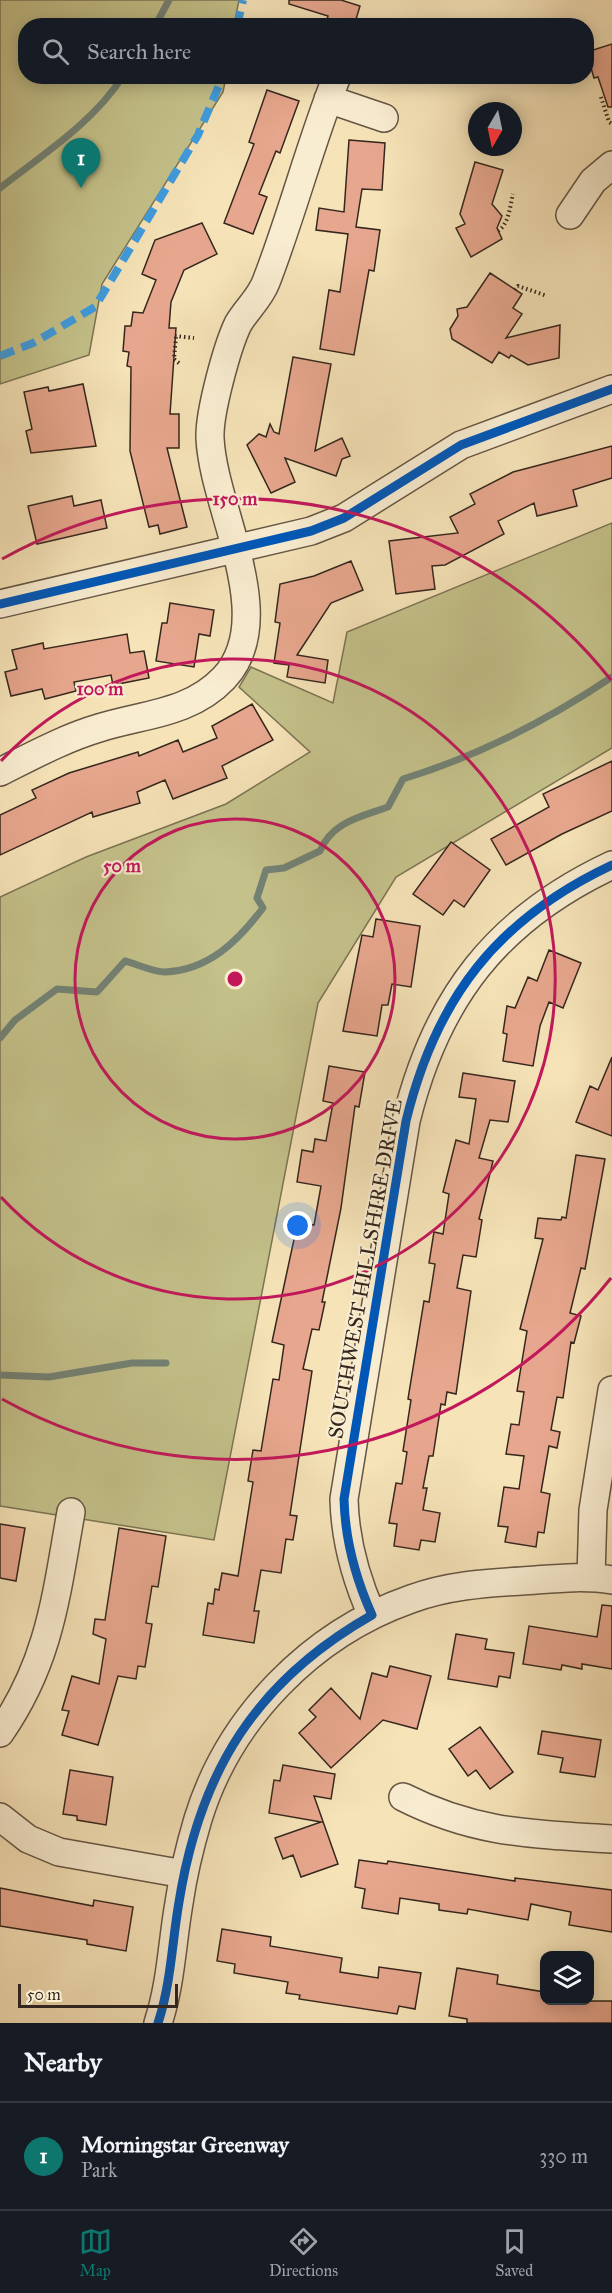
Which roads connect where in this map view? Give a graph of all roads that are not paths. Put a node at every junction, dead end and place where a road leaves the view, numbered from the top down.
1 (332, 88) edge
2 (384, 118) dead end
3 (612, 165) edge
4 (570, 215) dead end
5 (612, 389) edge
6 (236, 551) junction
7 (0, 604) edge
8 (0, 772) edge
9 (612, 865) edge
10 (612, 1390) edge
11 (71, 1512) dead end
12 (601, 1578) edge
13 (372, 1615) junction
14 (0, 1733) edge
15 (403, 1797) dead end
16 (0, 1817) edge
17 (612, 1839) edge
18 (184, 1874) junction
19 (167, 2022) edge

1 - 2 street
1 - 6 street
3 - 4 street
5 - 6 street
6 - 7 street
6 - 8 street
9 - 13 street, SOUTHWEST HILLSHIRE DRIVE
10 - 12 street
11 - 14 street
12 - 13 street
13 - 18 street
15 - 17 street
16 - 18 street
18 - 19 street

